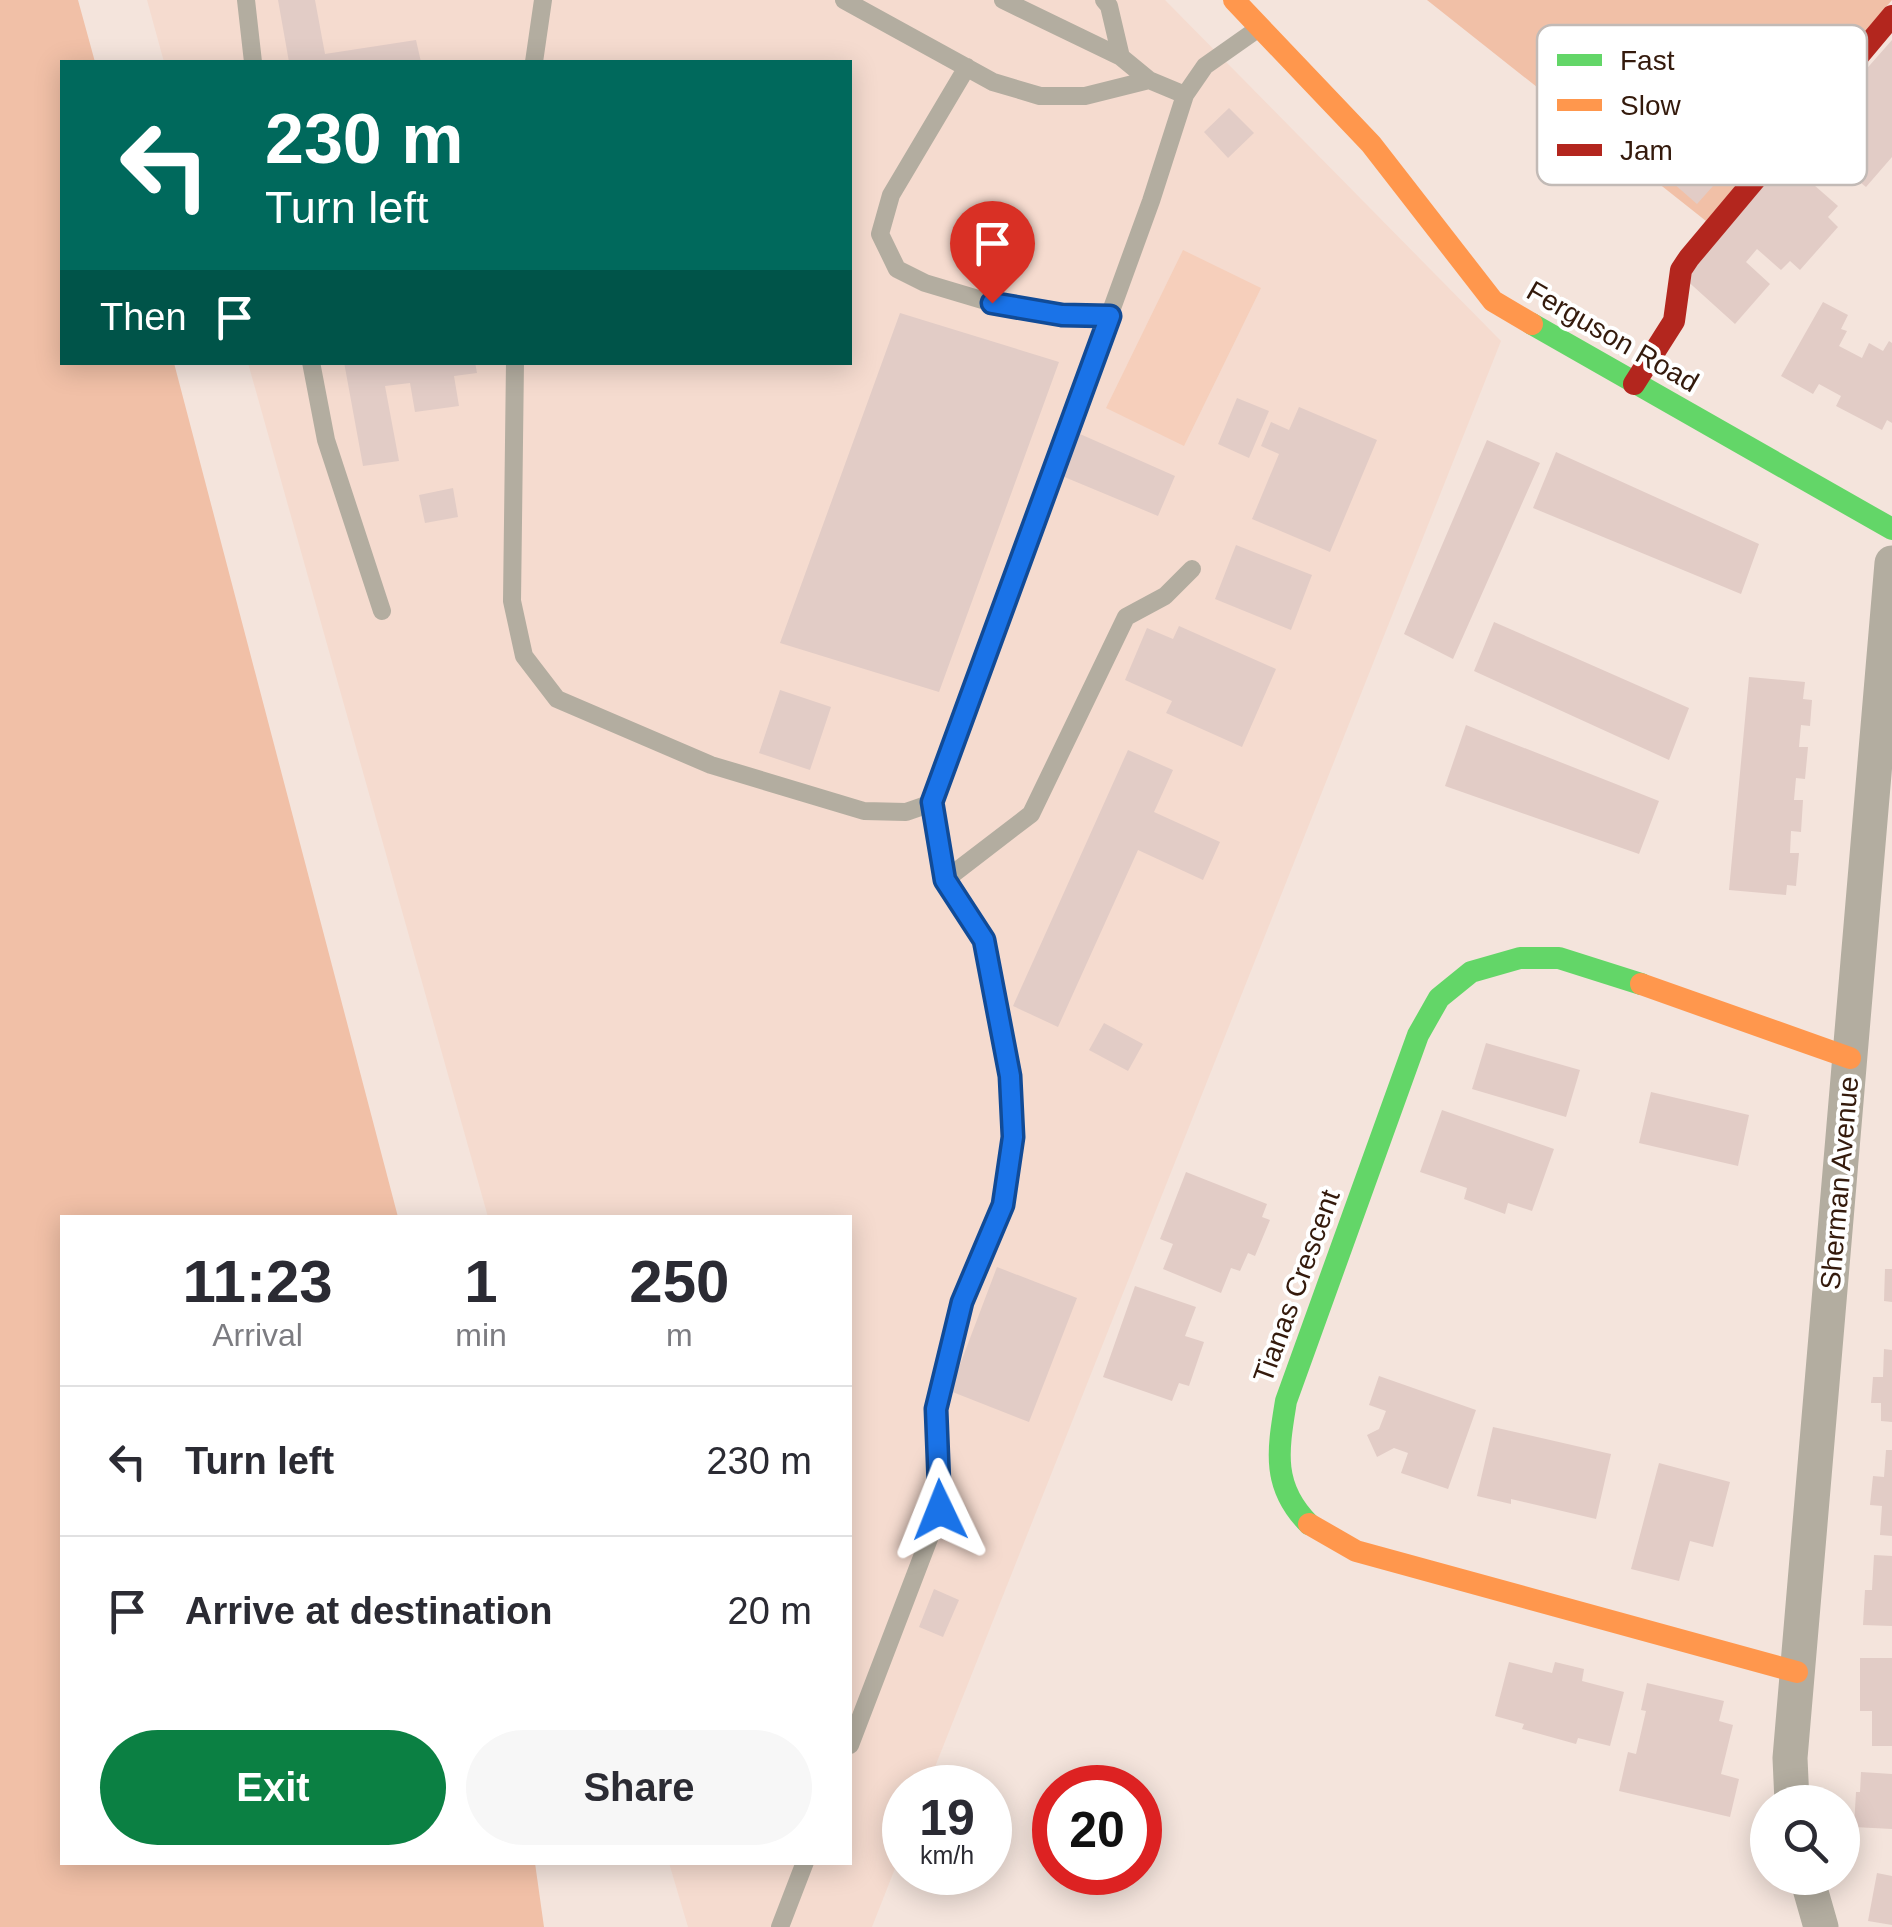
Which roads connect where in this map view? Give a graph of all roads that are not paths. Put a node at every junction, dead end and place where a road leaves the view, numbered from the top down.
1 (246, 0) edge
2 (543, 0) edge
3 (844, 0) edge
4 (1003, 0) edge
5 (1104, 0) edge
6 (1234, 0) edge
7 (1892, 16) edge
8 (1259, 27) junction
9 (1867, 46) edge
10 (1122, 57) junction
11 (253, 60) edge
12 (534, 60) edge
13 (967, 67) junction
14 (1149, 80) junction
15 (1186, 95) junction
16 (1750, 185) edge
17 (1110, 316) junction
18 (312, 365) edge
19 (515, 365) edge
20 (1634, 384) junction
21 (1892, 529) edge
22 (1892, 564) edge
23 (1192, 569) dead end
24 (382, 612) dead end
25 (932, 802) junction
26 (945, 880) junction
27 (1850, 1058) junction
28 (1798, 1672) junction
29 (852, 1740) edge
30 (1791, 1785) edge
31 (804, 1865) edge
32 (1812, 1895) edge
33 (780, 1927) edge
34 (1821, 1927) edge

1 - 11 lane
2 - 12 lane
3 - 13 lane
4 - 10 lane
5 - 10 lane
6 - 8 street, Ferguson Road
7 - 9 street
8 - 15 lane
8 - 20 street, Ferguson Road
10 - 14 lane
13 - 14 lane
13 - 17 lane
14 - 15 lane
15 - 17 lane
16 - 20 street
17 - 25 lane
18 - 24 lane
19 - 25 lane
20 - 21 street, Ferguson Road
22 - 27 street, Sherman Avenue
23 - 26 lane
25 - 26 lane
26 - 29 lane
27 - 28 street, Sherman Avenue
27 - 28 street, Tianas Crescent
28 - 30 street, Sherman Avenue
31 - 33 lane
32 - 34 street

